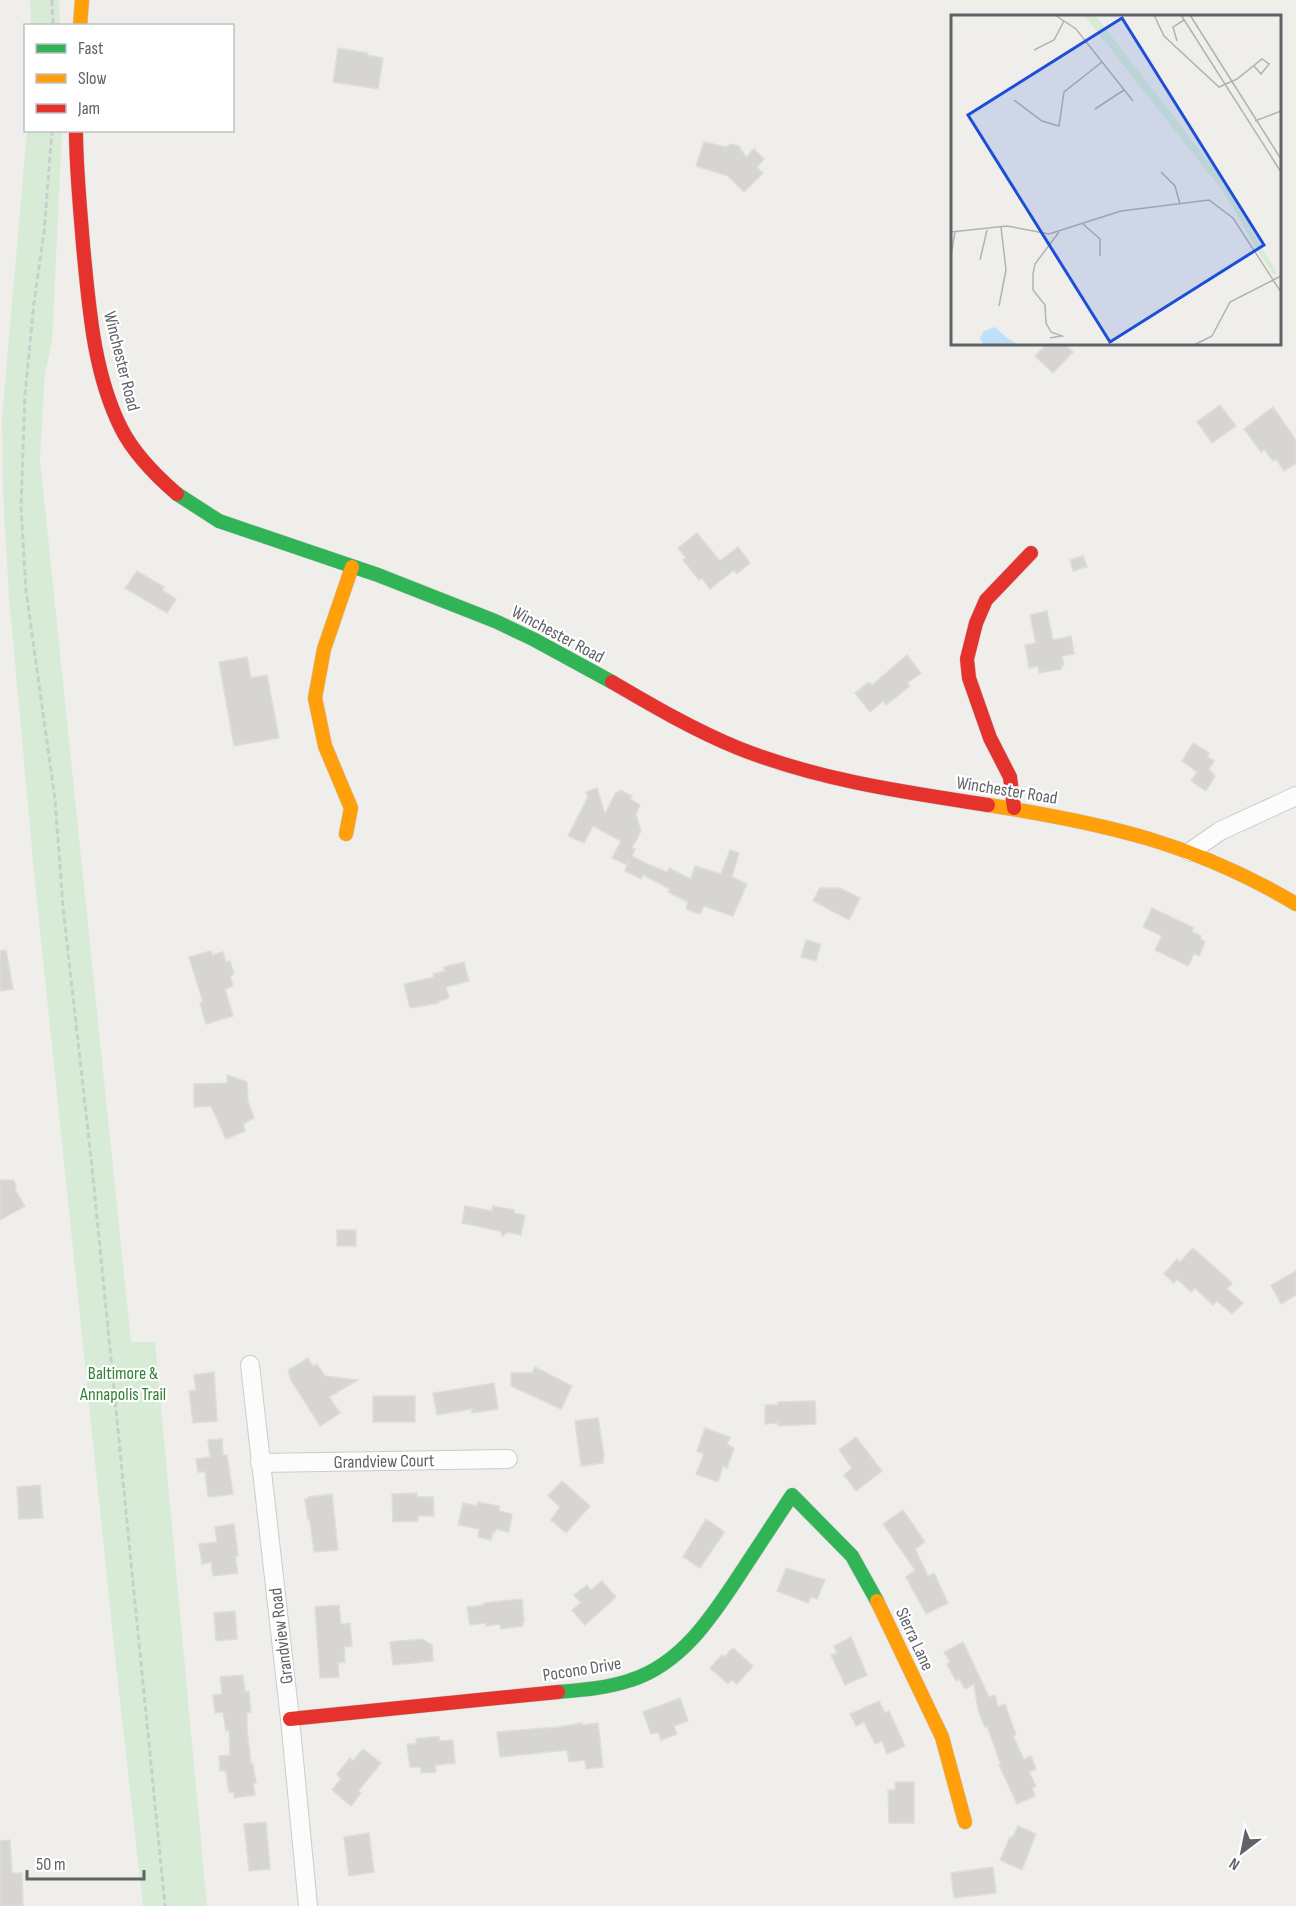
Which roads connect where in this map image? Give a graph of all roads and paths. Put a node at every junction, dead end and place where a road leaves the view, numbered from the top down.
1 (52, 0) edge
2 (82, 0) edge
3 (53, 24) edge
4 (80, 24) edge
5 (52, 132) edge
6 (76, 132) edge
7 (1031, 553) dead end
8 (352, 567) junction
9 (1296, 796) edge
10 (1014, 808) junction
11 (346, 834) dead end
12 (1190, 852) junction
13 (1296, 904) edge
14 (250, 1365) dead end
15 (508, 1459) dead end
16 (261, 1463) junction
17 (792, 1495) joint
18 (290, 1719) junction
19 (965, 1822) dead end
20 (165, 1906) edge
21 (308, 1906) edge

1 - 3 path
2 - 4 street
5 - 20 path
6 - 8 street, Winchester Road
7 - 10 street
8 - 10 street, Winchester Road
8 - 11 street
9 - 12 street
10 - 12 street, Winchester Road
12 - 13 street, Winchester Road
14 - 16 street, Grandview Road
15 - 16 street, Grandview Court
16 - 18 street, Grandview Road
17 - 18 street, Pocono Drive
17 - 19 street, Sierra Lane
18 - 21 street, Grandview Road

